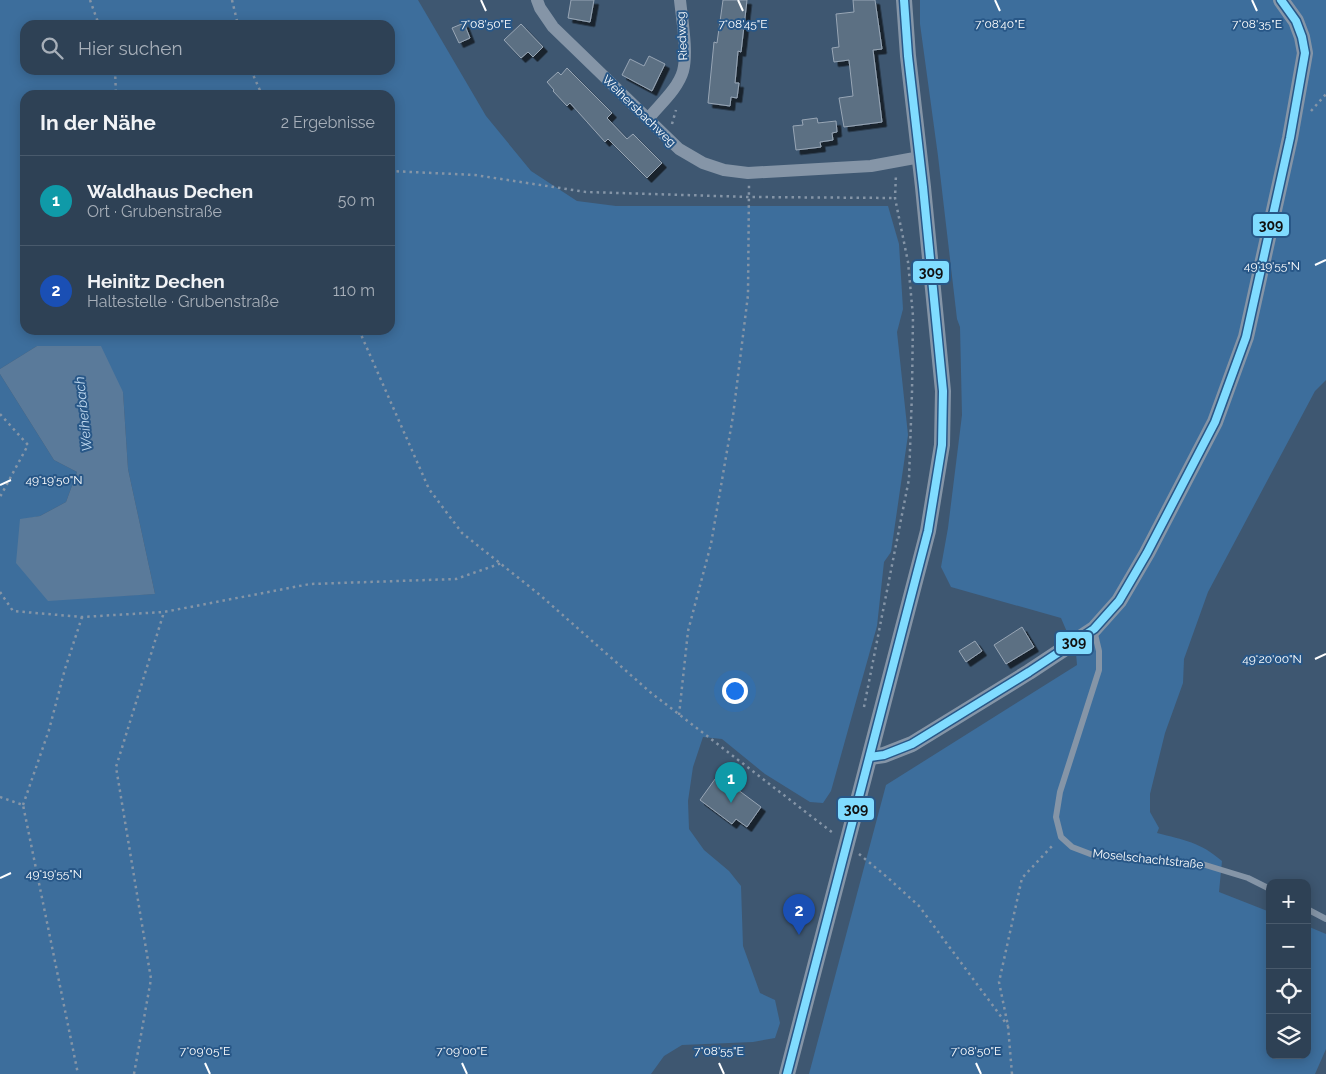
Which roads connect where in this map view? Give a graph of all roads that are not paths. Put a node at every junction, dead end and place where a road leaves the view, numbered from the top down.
1 (538, 0) edge
2 (680, 0) edge
3 (904, 0) edge
4 (1281, 0) edge
5 (648, 119) junction
6 (920, 157) junction
7 (1094, 629) junction
8 (870, 757) junction
9 (1266, 887) edge
10 (1311, 911) edge
11 (1326, 919) edge
12 (787, 1074) edge

1 - 5 street, Weihersbachweg
2 - 5 street, Riedweg
3 - 6 street
4 - 7 street
5 - 6 street, Weihersbachweg
6 - 8 street
7 - 8 street
7 - 9 lane, Moselschachtstraße
8 - 12 street
10 - 11 lane

